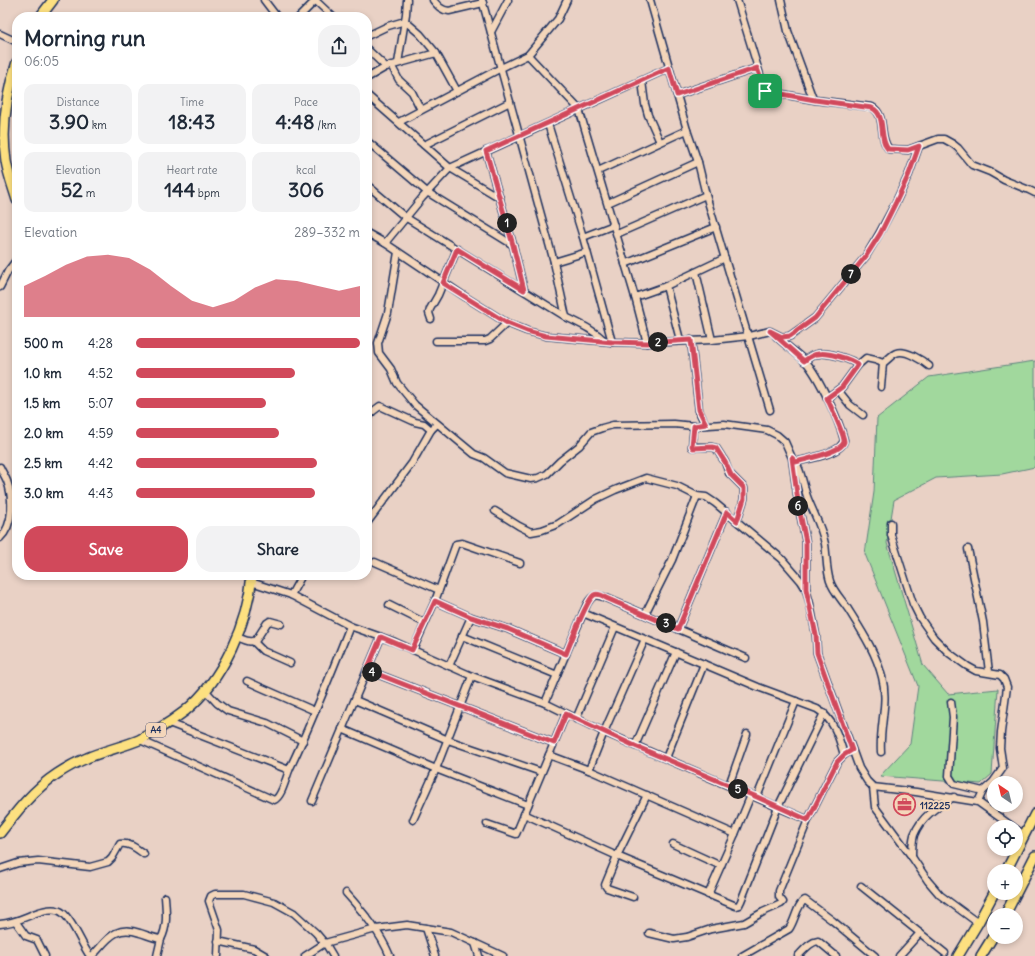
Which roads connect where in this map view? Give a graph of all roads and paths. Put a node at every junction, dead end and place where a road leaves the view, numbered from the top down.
1 (53, 0) edge
2 (264, 0) edge
3 (316, 0) edge
4 (407, 0) edge
5 (433, 0) edge
6 (508, 0) edge
7 (567, 0) edge
8 (650, 0) edge
9 (737, 0) edge
10 (781, 0) edge
11 (482, 2) edge
12 (44, 12) edge
13 (273, 12) edge
14 (305, 12) edge
15 (328, 12) edge
16 (405, 21) junction
17 (491, 32) junction
18 (0, 34) edge
19 (372, 34) edge
20 (12, 40) edge
21 (372, 51) edge
22 (436, 53) junction
23 (528, 55) junction
24 (392, 65) junction
25 (501, 68) junction
26 (669, 68) junction
27 (757, 68) junction
28 (372, 75) edge
29 (12, 78) edge
30 (642, 80) junction
31 (457, 91) junction
32 (677, 95) junction
33 (372, 99) edge
34 (813, 99) junction
35 (510, 102) junction
36 (579, 109) junction
37 (422, 110) junction
38 (399, 122) junction
39 (548, 124) junction
40 (686, 130) junction
41 (518, 136) junction
42 (660, 142) junction
43 (372, 145) edge
44 (424, 145) junction
45 (919, 146) junction
46 (486, 151) junction
47 (698, 162) junction
48 (450, 168) junction
49 (598, 171) junction
50 (12, 182) edge
51 (372, 189) edge
52 (427, 192) junction
53 (1035, 193) edge
54 (706, 195) junction
55 (500, 198) junction
56 (608, 203) junction
57 (405, 217) junction
58 (614, 225) junction
59 (716, 227) junction
60 (617, 234) junction
61 (372, 236) edge
62 (583, 237) junction
63 (385, 243) junction
64 (513, 245) junction
65 (457, 249) junction
66 (398, 252) junction
67 (587, 252) junction
68 (725, 258) junction
69 (554, 262) junction
70 (625, 264) junction
71 (12, 265) edge
72 (696, 272) junction
73 (443, 283) junction
74 (666, 286) junction
75 (0, 288) edge
76 (524, 290) junction
77 (635, 297) junction
78 (566, 317) junction
79 (430, 319) dead end
80 (507, 323) junction
81 (770, 331) junction
82 (748, 336) junction
83 (680, 340) junction
84 (691, 340) junction
85 (712, 340) junction
86 (436, 341) dead end
87 (605, 341) junction
88 (612, 342) junction
89 (647, 343) junction
90 (804, 361) junction
91 (883, 363) junction
92 (858, 365) junction
93 (928, 366) dead end
94 (881, 387) dead end
95 (838, 390) junction
96 (827, 398) junction
97 (770, 410) dead end
98 (372, 412) edge
99 (863, 415) dead end
100 (437, 424) junction
101 (706, 424) junction
102 (694, 426) junction
103 (431, 430) junction
104 (794, 460) junction
105 (0, 467) edge
106 (697, 496) junction
107 (494, 510) dead end
108 (727, 512) junction
109 (372, 516) edge
110 (737, 521) junction
111 (891, 523) dead end
112 (0, 538) edge
113 (968, 549) dead end
114 (375, 562) dead end
115 (520, 563) dead end
116 (252, 580) edge
117 (254, 580) edge
118 (299, 580) edge
119 (806, 589) junction
120 (439, 590) junction
121 (291, 595) junction
122 (435, 601) junction
123 (389, 605) dead end
124 (583, 613) junction
125 (645, 614) junction
126 (471, 617) junction
127 (425, 623) junction
128 (282, 624) dead end
129 (350, 626) junction
130 (615, 626) junction
131 (678, 629) junction
132 (462, 636) junction
133 (237, 637) junction
134 (381, 637) junction
135 (645, 639) junction
136 (254, 642) junction
137 (412, 650) junction
138 (676, 652) junction
139 (566, 654) junction
140 (746, 658) dead end
141 (290, 662) dead end
142 (704, 664) junction
143 (449, 666) junction
144 (367, 670) junction
145 (990, 672) junction
146 (557, 675) junction
147 (472, 676) junction
148 (247, 681) dead end
149 (205, 690) junction
150 (355, 700) junction
151 (796, 701) junction
152 (951, 702) dead end
153 (545, 703) junction
154 (461, 707) junction
155 (316, 711) junction
156 (824, 713) junction
157 (566, 714) junction
158 (576, 719) junction
159 (169, 723) junction
160 (342, 729) junction
161 (604, 732) junction
162 (747, 734) dead end
163 (140, 740) junction
164 (448, 740) junction
165 (303, 741) junction
166 (554, 743) junction
167 (635, 746) junction
168 (852, 750) junction
169 (881, 752) dead end
170 (549, 755) junction
171 (844, 755) junction
172 (666, 758) junction
173 (436, 769) junction
174 (289, 770) junction
175 (589, 770) junction
176 (541, 772) junction
177 (729, 785) junction
178 (873, 787) junction
179 (982, 791) junction
180 (750, 794) junction
181 (647, 795) junction
182 (757, 797) junction
183 (954, 797) junction
184 (312, 801) dead end
185 (978, 802) junction
186 (528, 805) junction
187 (778, 807) junction
188 (524, 814) junction
189 (1035, 814) edge
190 (413, 820) dead end
191 (808, 820) junction
192 (1002, 820) edge
193 (488, 824) dead end
194 (0, 832) edge
195 (735, 834) junction
196 (1024, 835) joint
197 (673, 844) dead end
198 (144, 854) dead end
199 (617, 856) junction
200 (1035, 856) edge
201 (912, 857) junction
202 (1010, 864) edge
203 (721, 866) junction
204 (0, 869) edge
205 (861, 886) dead end
206 (346, 893) dead end
207 (708, 895) junction
208 (165, 897) dead end
209 (633, 897) dead end
210 (990, 900) edge
211 (1009, 908) edge
212 (16, 922) junction
213 (978, 923) junction
214 (0, 924) edge
215 (426, 928) junction
216 (376, 929) junction
217 (649, 933) dead end
218 (920, 933) junction
219 (161, 939) junction
220 (218, 941) junction
221 (475, 942) junction
222 (325, 943) junction
223 (990, 944) edge
224 (945, 953) dead end
225 (985, 955) edge
226 (45, 956) edge
227 (91, 956) edge
228 (157, 956) edge
229 (218, 956) edge
230 (266, 956) edge
231 (304, 956) edge
232 (333, 956) edge
233 (390, 956) edge
234 (435, 956) edge
235 (479, 956) edge
236 (503, 956) edge
237 (742, 956) edge
238 (798, 956) edge
239 (836, 956) edge
240 (875, 956) edge
241 (899, 956) edge
242 (958, 956) edge

1 - 12 main road
2 - 13 street
3 - 14 street
3 - 15 street
4 - 16 street
5 - 11 street
6 - 17 street
7 - 23 street
8 - 26 street
9 - 27 street
10 - 34 street
11 - 17 street
16 - 19 street
16 - 22 street
16 - 24 street
17 - 25 street
18 - 20 street
21 - 24 street
22 - 24 street
22 - 31 street
23 - 25 street
23 - 36 street
24 - 28 street
24 - 37 street
25 - 31 street
25 - 35 street
26 - 30 street
26 - 32 street
27 - 32 street
27 - 34 street
29 - 50 main road
30 - 36 street
30 - 42 street
31 - 37 street
32 - 40 street
33 - 38 street
34 - 45 street
35 - 41 street
35 - 44 street
36 - 39 street
36 - 49 street
37 - 38 street
38 - 44 street
39 - 41 street
39 - 62 street
40 - 42 street
40 - 47 street
41 - 46 street
41 - 69 street
42 - 49 street
43 - 52 street
44 - 48 street
45 - 53 street
45 - 81 street
46 - 48 street
46 - 55 street
47 - 54 street
47 - 56 street
48 - 52 street
48 - 55 street
49 - 56 street
51 - 57 street
52 - 57 street
52 - 64 street
54 - 59 street
54 - 60 street
55 - 64 street
56 - 58 street
57 - 63 street
57 - 65 street
58 - 60 street
58 - 62 street
59 - 68 street
59 - 70 street
60 - 70 street
61 - 63 street
62 - 67 street
63 - 66 street
64 - 76 street
65 - 73 street
65 - 76 street
66 - 73 street
66 - 100 street
67 - 69 street
67 - 88 street
68 - 72 street
68 - 82 street
69 - 78 street
70 - 77 street
71 - 75 street
72 - 74 street
72 - 85 street
73 - 79 street
73 - 80 street
74 - 77 street
74 - 83 street
76 - 78 street
77 - 89 street
78 - 87 street
80 - 86 street
80 - 87 street
81 - 82 street
81 - 90 street
82 - 85 street
82 - 97 street
83 - 84 street
83 - 89 street
84 - 85 street
84 - 101 street
87 - 88 street
88 - 89 street
90 - 92 street
90 - 96 street
91 - 92 street
91 - 93 street
91 - 94 street
92 - 95 street
95 - 96 street
95 - 99 street
96 - 104 street
98 - 103 street
100 - 102 street
100 - 103 street
101 - 102 street
101 - 104 street
102 - 110 street
103 - 109 street
104 - 119 street
104 - 169 street
105 - 112 street
106 - 107 street
106 - 108 street
106 - 125 street
108 - 110 street
108 - 131 street
110 - 119 street
111 - 145 street
113 - 145 street
114 - 120 street
115 - 120 street
116 - 133 main road, A4
117 - 121 street
118 - 121 street
119 - 168 street
120 - 122 street
121 - 129 street
122 - 126 street
122 - 127 street
123 - 127 street
124 - 125 street
124 - 130 street
124 - 139 street
125 - 131 street
126 - 132 street
126 - 139 street
127 - 137 street
128 - 136 street
129 - 134 street
129 - 155 street
130 - 135 street
130 - 158 street
131 - 140 street
132 - 143 street
132 - 146 street
133 - 136 street
133 - 149 main road, A4
134 - 137 street
134 - 144 street
135 - 138 street
135 - 161 street
136 - 141 street
137 - 143 street
138 - 142 street
138 - 167 street
139 - 146 street
142 - 151 street
142 - 172 street
143 - 147 street
144 - 150 street
144 - 154 street
145 - 179 street
146 - 153 street
147 - 153 street
147 - 154 street
148 - 155 street
149 - 159 main road, A4
149 - 165 street
150 - 160 street
150 - 164 street
151 - 156 street
151 - 182 street
152 - 179 street
153 - 157 street
154 - 164 street
154 - 166 street
155 - 165 street
156 - 171 street
156 - 187 street
157 - 158 street
157 - 166 street
158 - 161 street
159 - 163 main road, A4
159 - 174 street
160 - 173 street
160 - 184 street
161 - 167 street
161 - 175 street
162 - 177 street
163 - 174 street
163 - 194 main road, A4
164 - 173 street
164 - 176 street
165 - 174 street
166 - 170 street
167 - 172 street
168 - 171 street
168 - 178 street
170 - 175 street
170 - 176 street
171 - 191 street
172 - 177 street
173 - 186 street
173 - 190 street
175 - 181 street
176 - 186 street
177 - 180 street
178 - 183 street
178 - 201 street
179 - 185 street
180 - 182 street
180 - 195 street
181 - 195 street
181 - 199 street
182 - 187 street
183 - 185 street
183 - 201 street
185 - 192 street
186 - 188 street
187 - 191 street
187 - 207 street
188 - 193 street
188 - 199 street
189 - 196 main road
191 - 217 street
195 - 203 street
196 - 202 main road
197 - 203 street
198 - 204 street
199 - 207 street
199 - 209 street
200 - 211 main road
201 - 213 street
203 - 207 street
205 - 218 street
206 - 216 street
208 - 219 street
210 - 213 main road
212 - 214 street
212 - 226 street
212 - 227 street
213 - 242 main road
215 - 216 street
215 - 221 street
215 - 234 street
216 - 222 street
216 - 233 street
218 - 224 street
218 - 241 street
219 - 227 street
219 - 228 street
220 - 222 street
220 - 229 street
220 - 230 street
221 - 235 street
221 - 236 street
222 - 231 street
222 - 232 street
223 - 225 main road
237 - 240 street
238 - 239 street

